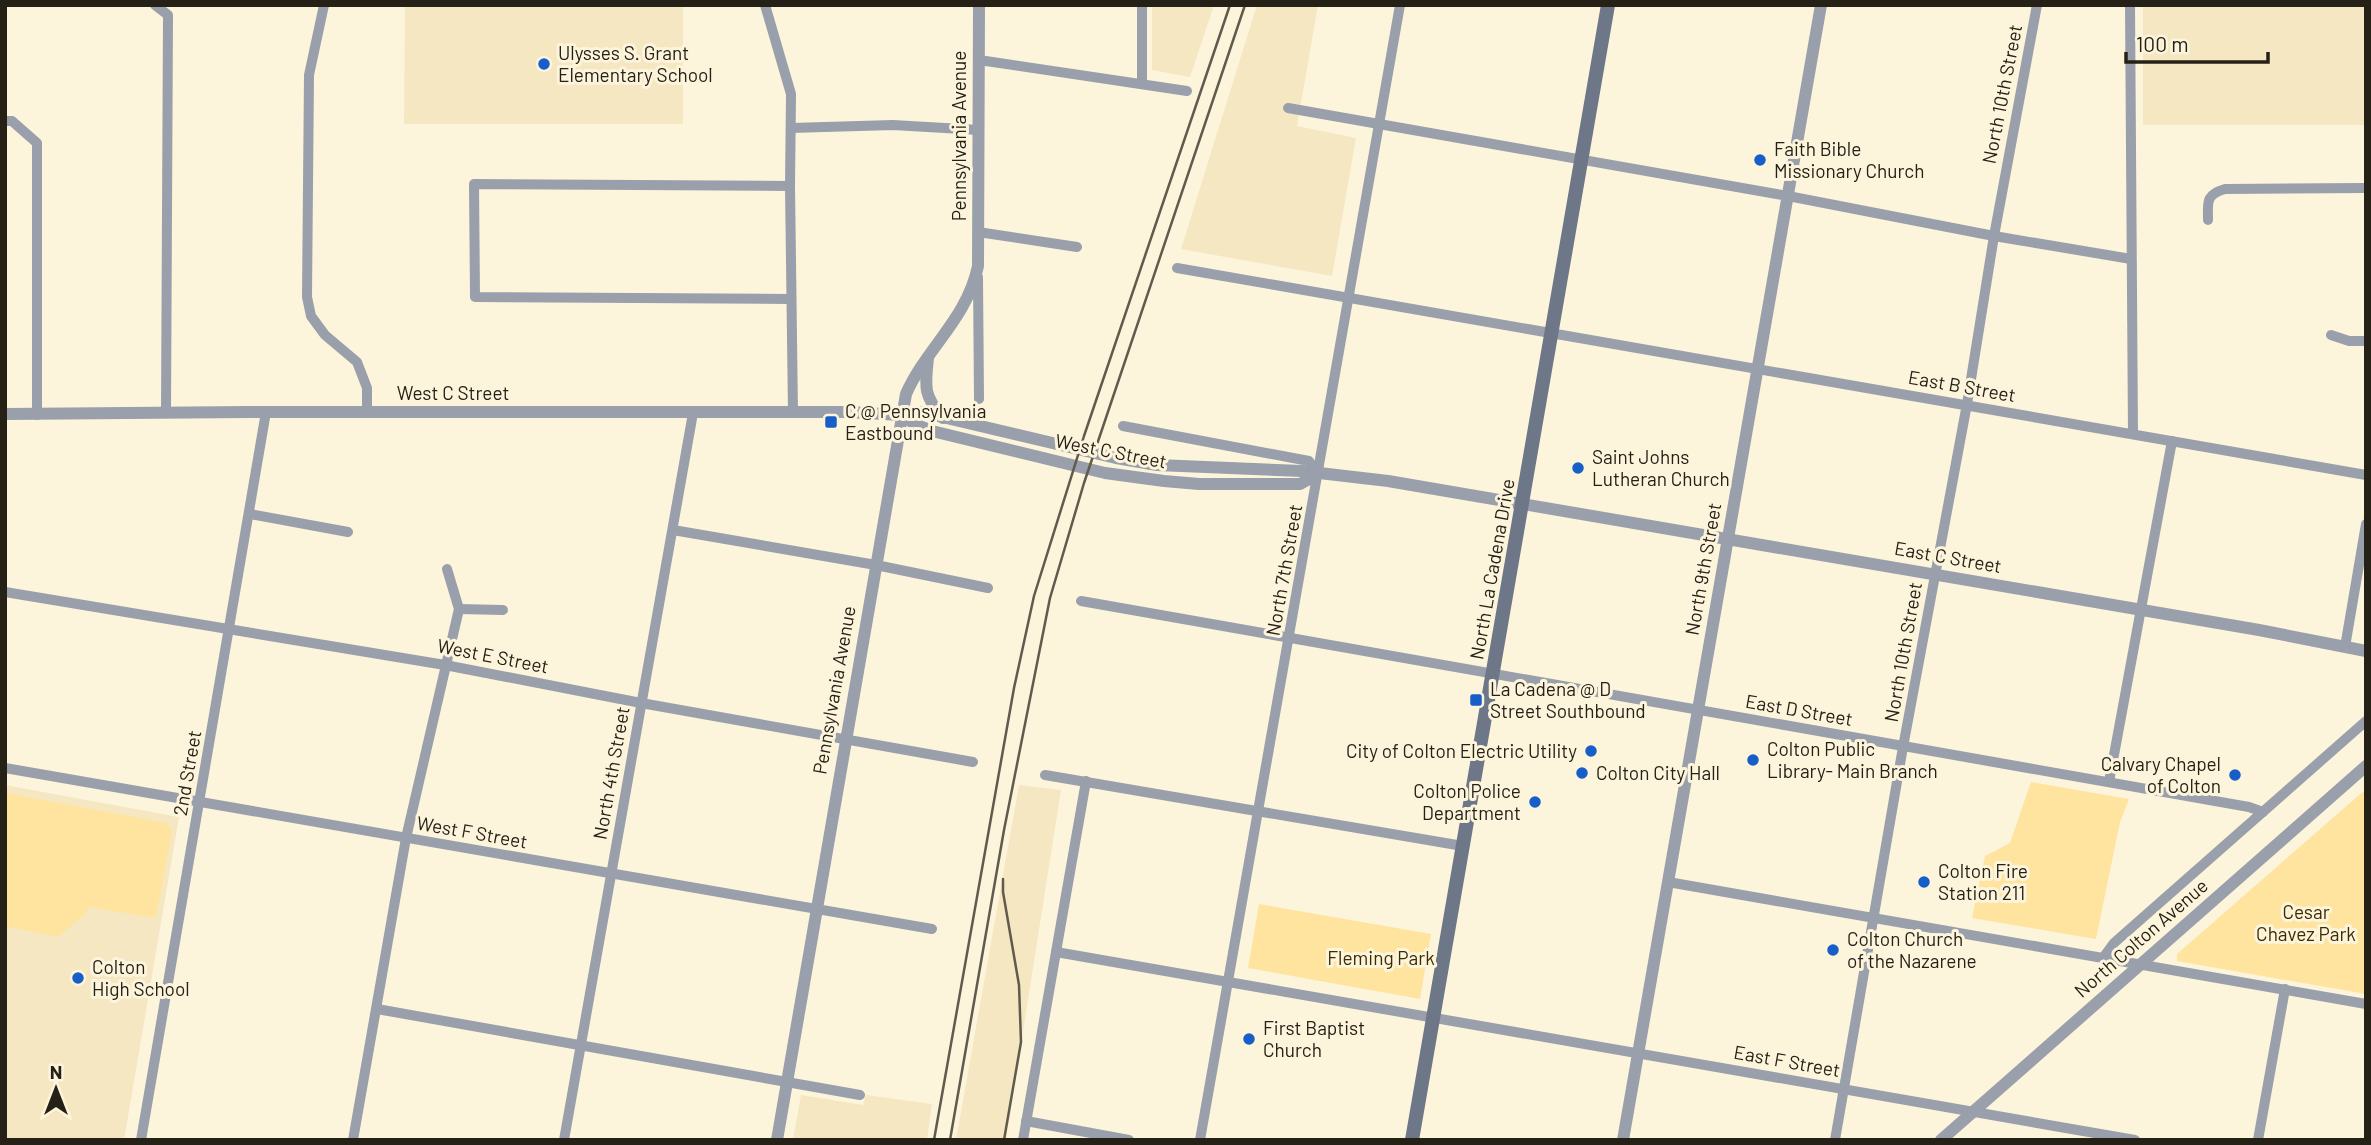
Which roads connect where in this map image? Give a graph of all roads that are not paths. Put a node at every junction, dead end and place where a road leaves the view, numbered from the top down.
1 (155, 5) edge
2 (324, 5) edge
3 (765, 5) edge
4 (979, 5) edge
5 (1142, 5) edge
6 (1400, 5) edge
7 (1608, 5) edge
8 (1821, 5) edge
9 (2037, 5) edge
10 (2130, 5) edge
11 (979, 60) junction
12 (1142, 84) junction
13 (1187, 90) dead end
14 (1288, 108) dead end
15 (5, 121) edge
16 (1379, 125) junction
17 (790, 128) junction
18 (979, 130) junction
19 (1582, 162) junction
20 (790, 186) junction
21 (2366, 188) edge
22 (1788, 196) junction
23 (2208, 220) dead end
24 (978, 232) junction
25 (1993, 236) junction
26 (1077, 247) dead end
27 (2131, 259) junction
28 (978, 266) junction
29 (1177, 268) dead end
30 (1349, 297) junction
31 (791, 299) junction
32 (1553, 333) junction
33 (2331, 335) dead end
34 (2366, 341) edge
35 (928, 358) junction
36 (1757, 368) junction
37 (979, 399) dead end
38 (1967, 404) junction
39 (166, 412) junction
40 (266, 412) junction
41 (367, 412) junction
42 (693, 413) junction
43 (793, 413) junction
44 (5, 414) edge
45 (37, 415) junction
46 (901, 415) junction
47 (943, 418) junction
48 (1123, 426) dead end
49 (2133, 434) junction
50 (2172, 442) junction
51 (1318, 474) junction
52 (2366, 475) edge
53 (1522, 504) junction
54 (250, 514) junction
55 (2366, 524) edge
56 (673, 530) junction
57 (348, 532) dead end
58 (1728, 538) junction
59 (876, 565) junction
60 (447, 569) dead end
61 (1935, 574) junction
62 (988, 588) dead end
63 (5, 592) edge
64 (1081, 601) dead end
65 (459, 609) junction
66 (503, 610) dead end
67 (2141, 610) junction
68 (230, 630) junction
69 (1289, 639) junction
70 (2345, 648) junction
71 (2366, 651) edge
72 (445, 665) junction
73 (1493, 674) junction
74 (641, 703) junction
75 (1698, 710) junction
76 (2366, 721) edge
77 (846, 739) junction
78 (1903, 747) junction
79 (973, 762) dead end
80 (2366, 766) edge
81 (5, 768) edge
82 (1045, 775) dead end
83 (1086, 781) junction
84 (2109, 782) junction
85 (200, 802) junction
86 (1258, 812) junction
87 (2263, 812) junction
88 (406, 838) junction
89 (1463, 846) junction
90 (611, 874) junction
91 (1668, 882) junction
92 (817, 909) junction
93 (1874, 918) junction
94 (933, 929) dead end
95 (1056, 952) junction
96 (2103, 958) junction
97 (2141, 964) junction
98 (1228, 982) junction
99 (2285, 989) junction
100 (2366, 1004) edge
101 (377, 1009) junction
102 (1433, 1017) junction
103 (581, 1045) junction
104 (1638, 1054) junction
105 (788, 1083) junction
106 (1844, 1088) junction
107 (860, 1095) dead end
108 (1973, 1112) junction
109 (1026, 1121) junction
110 (141, 1140) edge
111 (353, 1140) edge
112 (564, 1140) edge
113 (777, 1140) edge
114 (1023, 1140) edge
115 (1129, 1140) edge
116 (1199, 1140) edge
117 (1412, 1140) edge
118 (1623, 1140) edge
119 (1835, 1140) edge
120 (1941, 1140) edge
121 (2135, 1140) edge
122 (2259, 1140) edge

1 - 39 street
2 - 41 street
3 - 17 street
4 - 11 street, Pennsylvania Avenue
5 - 12 street
6 - 16 street, North 7th Street
7 - 19 main road, North La Cadena Drive
8 - 22 street, North 9th Street
9 - 25 street, North 10th Street
10 - 27 street
11 - 12 street
11 - 18 street, Pennsylvania Avenue
12 - 13 street
14 - 16 street
15 - 45 street
16 - 19 street
16 - 30 street, North 7th Street
17 - 18 street
17 - 20 street
18 - 24 street, Pennsylvania Avenue
19 - 22 street
19 - 32 main road, North La Cadena Drive
20 - 31 street
20 - 31 street
21 - 23 street
22 - 25 street
22 - 36 street, North 9th Street
24 - 26 street
24 - 28 street, Pennsylvania Avenue
25 - 27 street
25 - 38 street, North 10th Street
27 - 49 street
28 - 35 street, Pennsylvania Avenue
28 - 37 street, Pennsylvania Avenue
29 - 30 street, East B Street
30 - 32 street, East B Street
30 - 51 street, North 7th Street
31 - 43 street
32 - 36 street, East B Street
32 - 53 main road, North La Cadena Drive
33 - 34 street
35 - 46 street, Pennsylvania Avenue
35 - 47 street
36 - 38 street, East B Street
36 - 58 street, North 9th Street
38 - 49 street, East B Street
38 - 61 street, North 10th Street
39 - 40 street, West C Street
39 - 45 street, West C Street
40 - 41 street, West C Street
40 - 54 street, 2nd Street
41 - 42 street, West C Street
42 - 43 street, West C Street
42 - 56 street, North 4th Street
43 - 46 street, West C Street
44 - 45 street, West C Street
46 - 47 street, West C Street
46 - 51 street, West C Street
46 - 59 street, Pennsylvania Avenue
47 - 51 street, West C Street
48 - 51 street
49 - 50 street, East B Street
50 - 52 street, East B Street
50 - 67 street
51 - 53 street, West C Street
51 - 69 street, North 7th Street
53 - 58 street, East C Street
53 - 73 main road, North La Cadena Drive
54 - 57 street
54 - 68 street, 2nd Street
55 - 70 street
56 - 59 street
56 - 74 street, North 4th Street
58 - 61 street, East C Street
58 - 75 street, North 9th Street
59 - 62 street
59 - 77 street, Pennsylvania Avenue
60 - 65 street
61 - 67 street, East C Street
61 - 78 street, North 10th Street
63 - 68 street, West E Street
64 - 69 street, East D Street
65 - 66 street
65 - 72 street
67 - 70 street, East C Street
67 - 84 street
68 - 72 street, West E Street
68 - 85 street, 2nd Street
69 - 73 street, East D Street
69 - 86 street, North 7th Street
70 - 71 street, East C Street
72 - 74 street, West E Street
72 - 88 street
73 - 75 street, East D Street
73 - 89 main road, North La Cadena Drive
74 - 77 street, West E Street
74 - 90 street, North 4th Street
75 - 78 street, East D Street
75 - 91 street, North 9th Street
76 - 87 street, North Colton Avenue
77 - 79 street, West E Street
77 - 92 street, Pennsylvania Avenue
78 - 84 street, East D Street
78 - 93 street, North 10th Street
80 - 97 street, North Colton Avenue
81 - 85 street, West F Street
82 - 83 street
83 - 86 street
83 - 95 street
84 - 87 street, East D Street
85 - 88 street, West F Street
85 - 110 street, 2nd Street
86 - 89 street
86 - 98 street, North 7th Street
87 - 96 street, North Colton Avenue
88 - 90 street, West F Street
88 - 101 street
89 - 102 main road, North La Cadena Drive
90 - 92 street, West F Street
90 - 103 street, North 4th Street
91 - 93 street
91 - 104 street, North 9th Street
92 - 94 street, West F Street
92 - 105 street, Pennsylvania Avenue
93 - 96 street
93 - 106 street, North 10th Street
95 - 98 street
95 - 109 street
96 - 97 street
97 - 99 street
97 - 108 street, North Colton Avenue
98 - 102 street
98 - 116 street, North 7th Street
99 - 100 street
99 - 122 street
101 - 103 street
101 - 111 street
102 - 104 street, East F Street
102 - 117 main road, North La Cadena Drive
103 - 105 street
103 - 112 street, North 4th Street
104 - 106 street, East F Street
104 - 118 street, North 9th Street
105 - 107 street
105 - 113 street, Pennsylvania Avenue
106 - 108 street, East F Street
106 - 119 street, North 10th Street
108 - 120 street, North Colton Avenue
108 - 121 street, East F Street
109 - 114 street
109 - 115 street

